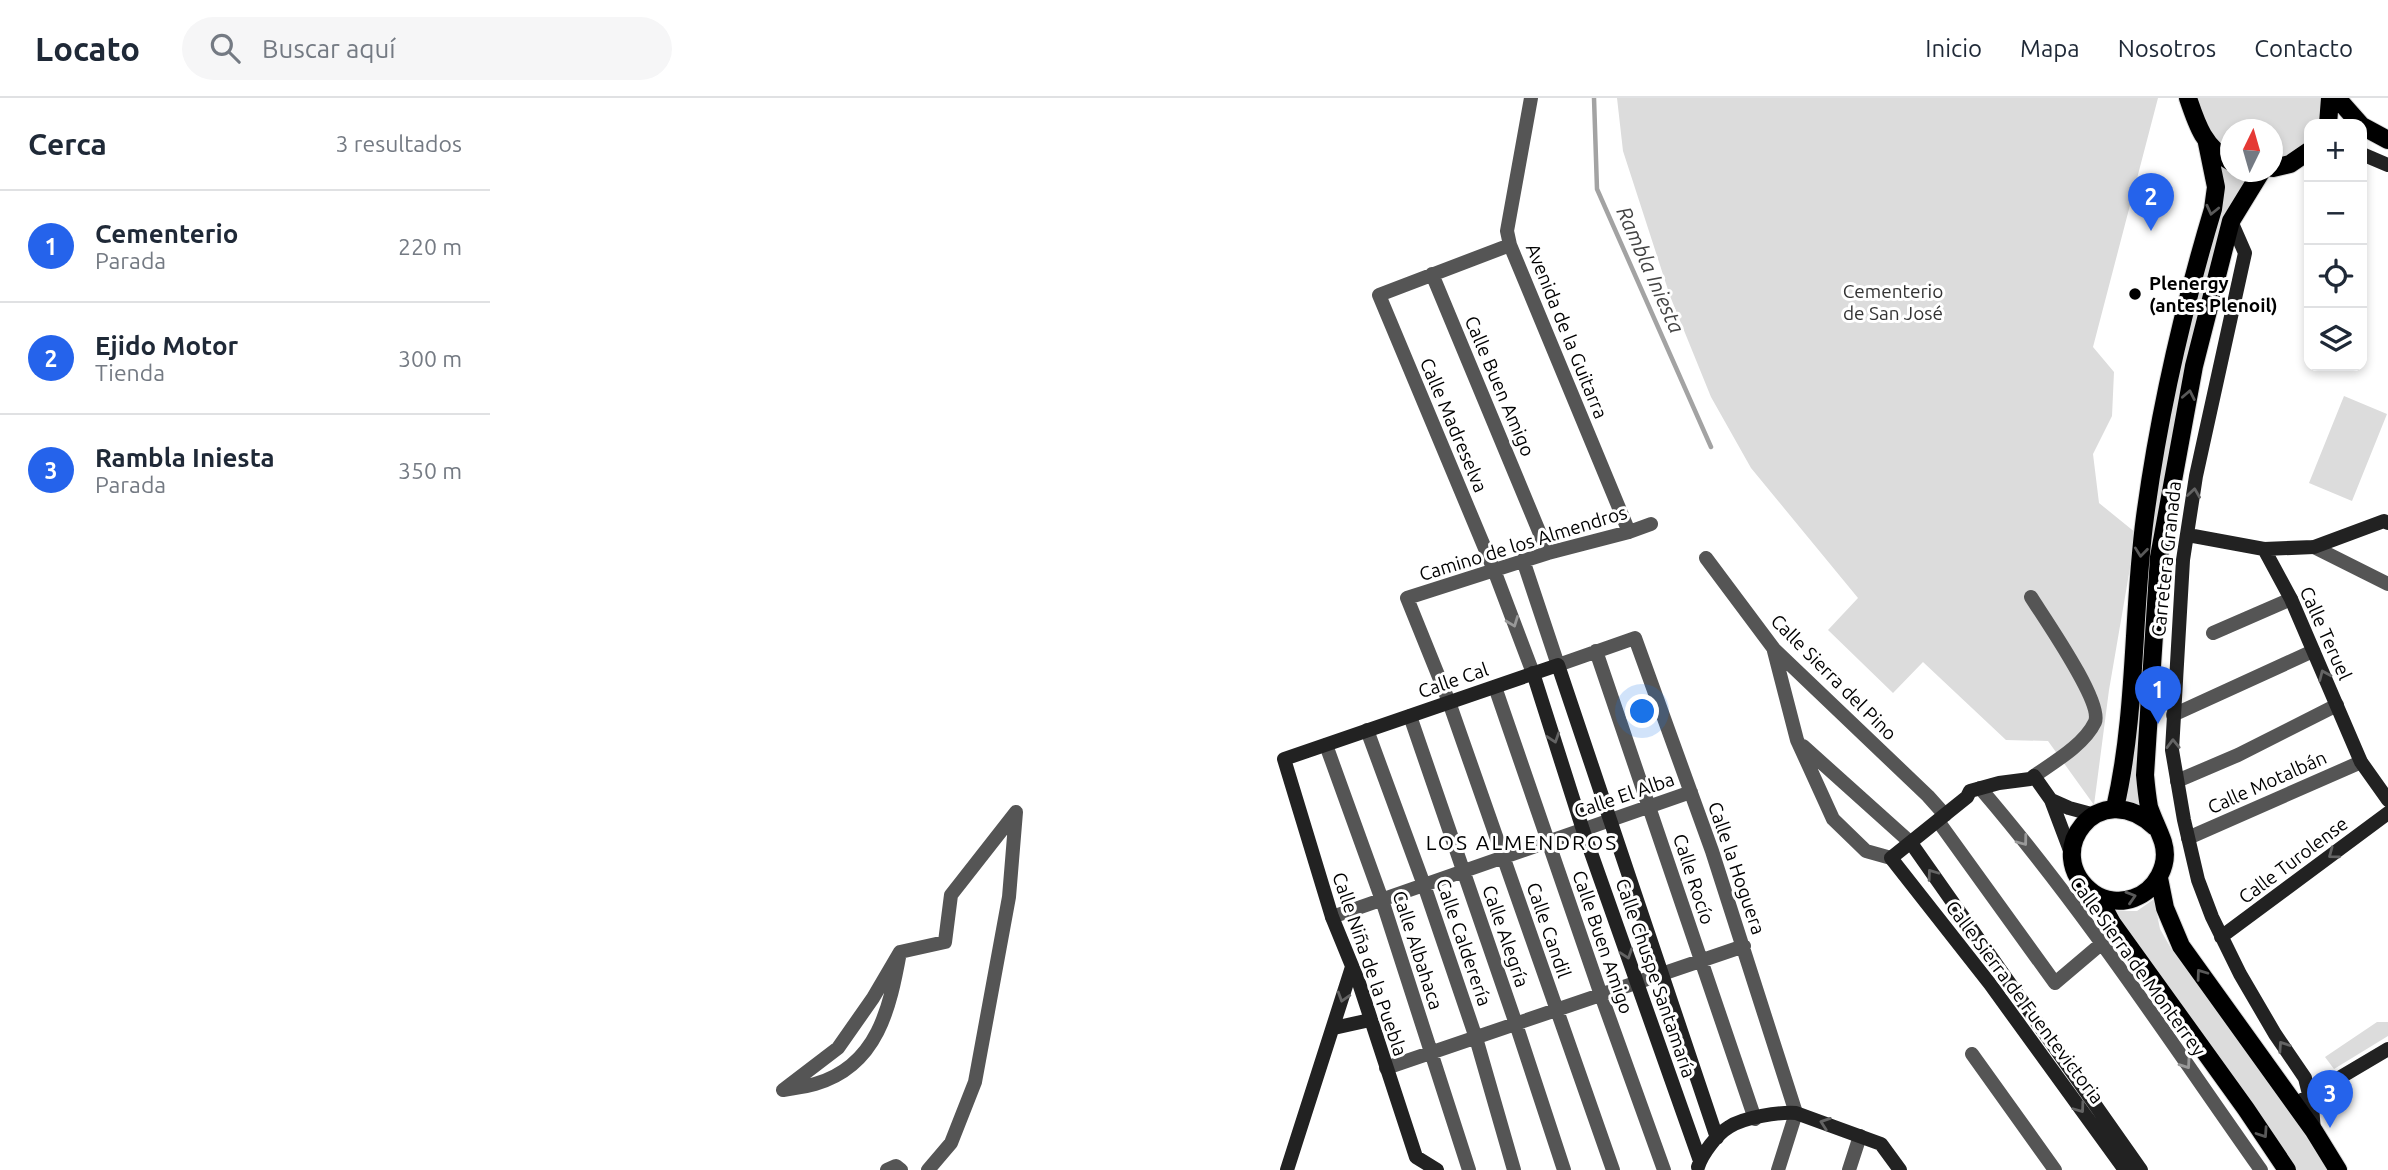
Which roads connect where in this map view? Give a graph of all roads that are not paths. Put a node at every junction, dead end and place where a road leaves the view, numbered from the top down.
1 (1531, 98) edge
2 (2188, 98) edge
3 (2330, 98) edge
4 (2337, 98) edge
5 (2328, 119) edge
6 (2354, 119) edge
7 (2367, 130) edge
8 (2388, 140) edge
9 (2207, 143) junction
10 (2220, 153) edge
11 (2304, 154) edge
12 (2367, 156) edge
13 (2388, 165) edge
14 (2283, 166) edge
15 (2255, 182) edge
16 (2231, 221) junction
17 (1510, 245) junction
18 (1432, 274) junction
19 (2388, 523) edge
20 (1651, 524) dead end
21 (1629, 532) junction
22 (2188, 535) junction
23 (2314, 547) junction
24 (2264, 550) junction
25 (1548, 553) junction
26 (1706, 558) dead end
27 (1523, 561) junction
28 (1494, 570) junction
29 (2388, 584) edge
30 (2031, 597) dead end
31 (1407, 598) joint
32 (2291, 599) junction
33 (2213, 633) dead end
34 (1635, 638) joint
35 (1774, 649) junction
36 (1596, 651) junction
37 (2314, 651) junction
38 (1558, 664) junction
39 (1533, 673) junction
40 (1494, 687) junction
41 (1449, 702) junction
42 (2337, 705) junction
43 (1410, 716) junction
44 (2173, 716) junction
45 (1367, 730) junction
46 (1797, 740) junction
47 (1326, 744) junction
48 (1284, 759) joint
49 (2361, 762) junction
50 (2034, 776) junction
51 (2177, 781) junction
52 (1980, 788) junction
53 (1691, 792) junction
54 (2051, 800) junction
55 (2388, 800) edge
56 (1650, 806) junction
57 (2115, 808) junction
58 (2388, 813) edge
59 (2095, 815) junction
60 (1941, 818) junction
61 (1612, 820) junction
62 (2155, 827) junction
63 (1583, 830) junction
64 (2188, 838) junction
65 (1548, 842) junction
66 (1911, 843) junction
67 (2071, 853) junction
68 (1504, 857) junction
69 (1891, 858) junction
70 (1463, 871) junction
71 (2159, 878) junction
72 (1424, 885) junction
73 (2098, 897) junction
74 (1382, 900) junction
75 (1332, 917) junction
76 (2221, 937) junction
77 (2101, 944) junction
78 (1744, 946) junction
79 (900, 952) junction
80 (1701, 961) junction
81 (1352, 967) junction
82 (1662, 974) junction
83 (1637, 983) junction
84 (1601, 995) junction
85 (1557, 1010) junction
86 (1370, 1020) junction
87 (1516, 1024) junction
88 (1334, 1028) junction
89 (1476, 1038) junction
90 (2388, 1049) edge
91 (1431, 1053) junction
92 (1972, 1054) dead end
93 (1385, 1068) junction
94 (2302, 1100) junction
95 (1796, 1113) junction
96 (1755, 1119) junction
97 (1860, 1136) junction
98 (1717, 1138) junction
99 (1699, 1166) edge
100 (2048, 1167) edge
101 (887, 1170) edge
102 (901, 1170) edge
103 (928, 1170) edge
104 (1287, 1170) edge
105 (1437, 1170) edge
106 (1469, 1170) edge
107 (1514, 1170) edge
108 (1564, 1170) edge
109 (1613, 1170) edge
110 (1664, 1170) edge
111 (1778, 1170) edge
112 (1849, 1170) edge
113 (1900, 1170) edge
114 (2125, 1170) edge
115 (2141, 1170) edge
116 (2261, 1170) edge
117 (2287, 1170) edge
118 (2338, 1170) edge

1 - 17 street, Avenida de la Guitarra
2 - 9 main road, Carretera Granada
3 - 5 main road
4 - 6 main road
7 - 8 main road
9 - 10 main road
9 -> 57 main road, Carretera Granada
11 - 14 main road
12 - 13 street
15 - 16 main road, Carretera Granada
22 -> 16 street, Carretera Granada
62 -> 16 main road, Carretera Granada
17 - 18 street
17 - 21 street, Avenida de la Guitarra
18 - 25 street, Calle Buen Amigo
18 - 28 street, Calle Madreselva
19 - 23 street
20 - 21 street, Camino de los Almendros
21 - 25 street, Camino de los Almendros
22 - 24 street
22 - 44 street, Carretera Granada
23 - 24 street
23 - 29 street
24 - 32 street, Calle Teruel
25 - 27 street, Camino de los Almendros
26 - 35 street, Calle Sierra del Pino
27 - 28 street, Camino de los Almendros
27 - 38 street, Calle Chuspe Santamaría
28 - 31 street, Camino de los Almendros
28 -> 39 street, Calle Chuspe Santamaría
30 - 50 street
31 - 41 street, Calle Candil
32 - 33 street
32 - 37 street, Calle Teruel
34 - 36 street, Calle Cal
34 - 53 street, Calle la Hoguera
35 - 46 street
35 - 60 street, Calle Sierra del Pino
36 - 38 street, Calle Cal
36 - 56 street, Calle Rocío
42 -> 37 street, Calle Teruel
37 - 44 street
38 - 39 street, Calle Cal
38 - 61 street, Calle Chuspe Santamaría
39 - 40 street, Calle Cal
39 -> 63 street, Calle Chuspe Santamaría
40 - 41 street, Calle Cal
40 - 65 street, Calle Buen Amigo
41 - 43 street, Calle Cal
41 - 68 street, Calle Candil
42 - 49 street, Calle Teruel
42 - 51 street
43 - 45 street, Calle Cal
43 - 70 street, Calle Alegría
51 -> 44 street, Carretera Granada
45 - 47 street, Calle Cal
45 - 72 street, Calle Calderería
46 - 66 street
46 - 69 street
47 - 48 street, Calle Cal
47 - 74 street, Calle Albahaca
48 - 75 street, Calle Niña de la Puebla
49 - 55 street, Calle Teruel
49 - 64 street, Calle Motalbán
50 - 52 street
50 - 54 street
51 - 64 street, Carretera Granada
52 - 60 street
52 -> 77 street, Calle Sierra de Monterrey
53 - 56 street, Calle El Alba
53 - 78 street, Calle la Hoguera
54 - 59 street
54 - 67 street
56 - 61 street, Calle El Alba
56 - 80 street, Calle Rocío
57 - 59 main road
57 - 62 main road
58 -> 76 street, Calle Turolense
59 - 67 main road
60 - 66 street
60 - 77 street, Calle Sierra del Pino
61 - 63 street, Calle El Alba
61 - 82 street, Calle Chuspe Santamaría
62 - 71 main road, Carretera Granada
63 - 65 street, Calle El Alba
63 -> 83 street, Calle Chuspe Santamaría
64 - 76 street, Carretera Granada
65 - 68 street, Calle El Alba
65 - 84 street, Calle Buen Amigo
66 - 69 street
115 -> 66 street
67 - 73 main road
68 - 70 street, Calle El Alba
68 - 85 street, Calle Candil
69 -> 114 street, Calle Sierra de Fuentevictoria
70 - 72 street, Calle El Alba
70 - 87 street, Calle Alegría
73 -> 71 main road
94 -> 71 main road, Carretera Granada
72 - 74 street, Calle El Alba
72 - 89 street, Calle Calderería
73 -> 117 main road
74 - 75 street, Calle El Alba
74 - 91 street, Calle Albahaca
75 - 81 street, Calle Niña de la Puebla
94 -> 76 street, Carretera Granada
77 -> 116 street, Calle Sierra de Monterrey
78 - 80 street
78 - 95 street, Calle la Hoguera
79 - 79 street
79 - 103 street
80 - 82 street
80 - 96 street, Calle Rocío
81 - 86 street, Calle Niña de la Puebla
81 -> 88 street
82 - 83 street
82 - 98 street, Calle Chuspe Santamaría
83 - 84 street
83 - 99 street, Calle Chuspe Santamaría
84 - 85 street
84 - 110 street, Calle Buen Amigo
85 - 87 street
85 - 109 street, Calle Candil
86 - 88 street
86 - 93 street, Calle Niña de la Puebla
87 - 89 street
87 - 108 street, Calle Alegría
88 - 104 street
89 - 91 street
89 - 107 street, Calle Calderería
90 - 94 street
91 - 93 street
91 - 106 street, Calle Albahaca
92 - 100 street
93 - 105 street, Calle Niña de la Puebla
94 - 118 main road, Carretera Granada
95 - 96 street
97 -> 95 street
95 - 111 street
96 - 98 street
97 - 112 street
97 - 113 street
98 - 99 street
101 - 102 street

